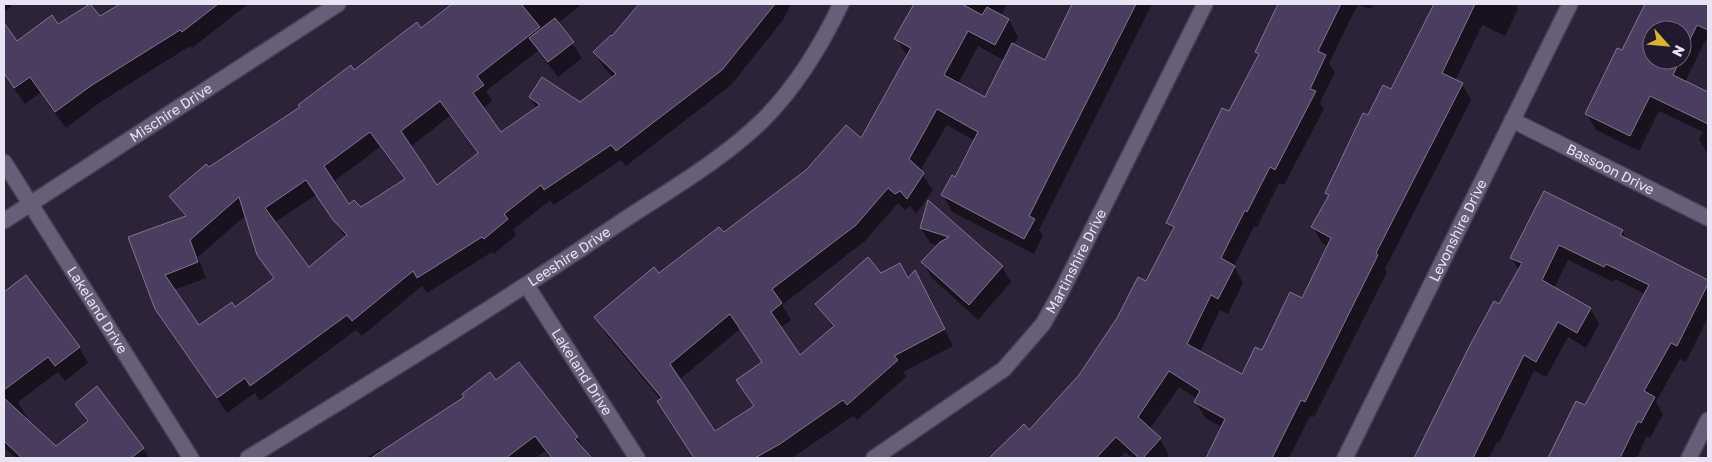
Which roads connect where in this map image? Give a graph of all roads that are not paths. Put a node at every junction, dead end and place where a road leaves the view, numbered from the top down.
1 (338, 4) edge
2 (841, 4) edge
3 (1205, 4) edge
4 (1570, 4) edge
5 (1512, 120) junction
6 (4, 162) edge
7 (30, 205) junction
8 (1708, 218) edge
9 (4, 221) edge
10 (527, 286) junction
11 (1708, 420) edge
12 (191, 458) edge
13 (248, 458) edge
14 (637, 458) edge
15 (874, 458) edge
16 (1345, 458) edge
17 (1690, 458) edge

1 - 7 street, Mischire Drive
2 - 10 street, Leeshire Drive
3 - 15 street, Martinshire Drive
4 - 5 street, Levonshire Drive
5 - 8 street, Bassoon Drive
5 - 16 street, Levonshire Drive
6 - 7 street, Lakeland Drive
7 - 9 street, Mischire Drive
7 - 12 street, Lakeland Drive
10 - 13 street, Leeshire Drive
10 - 14 street, Lakeland Drive
11 - 17 street

